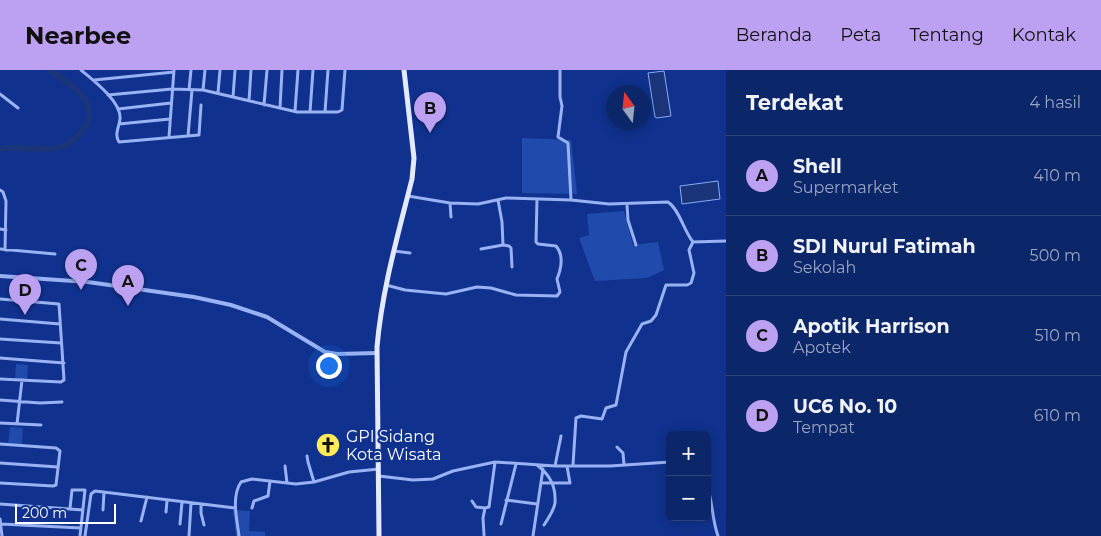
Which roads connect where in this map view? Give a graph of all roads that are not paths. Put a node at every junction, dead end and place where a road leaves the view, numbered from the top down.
1 (81, 70) edge
2 (190, 70) edge
3 (205, 70) edge
4 (220, 70) edge
5 (235, 70) edge
6 (251, 70) edge
7 (267, 70) edge
8 (282, 70) edge
9 (298, 70) edge
10 (313, 70) edge
11 (328, 70) edge
12 (345, 70) edge
13 (404, 70) edge
14 (560, 70) edge
15 (174, 71) edge
16 (94, 80) junction
17 (172, 89) junction
18 (191, 90) junction
19 (204, 90) junction
20 (218, 93) junction
21 (0, 94) edge
22 (108, 96) junction
23 (233, 97) junction
24 (249, 101) junction
25 (171, 103) junction
26 (201, 105) dead end
27 (264, 105) junction
28 (18, 108) dead end
29 (280, 108) junction
30 (118, 109) junction
31 (295, 111) junction
32 (310, 112) junction
33 (325, 112) junction
34 (170, 119) junction
35 (118, 124) junction
36 (188, 136) junction
37 (169, 137) junction
38 (0, 190) edge
39 (408, 196) junction
40 (537, 199) junction
41 (498, 200) junction
42 (572, 200) junction
43 (450, 202) junction
44 (627, 204) junction
45 (0, 210) edge
46 (6, 210) junction
47 (451, 217) dead end
48 (0, 229) edge
49 (6, 230) junction
50 (726, 241) edge
51 (694, 242) junction
52 (502, 245) junction
53 (636, 245) dead end
54 (0, 249) edge
55 (481, 249) dead end
56 (5, 250) junction
57 (394, 251) junction
58 (410, 253) dead end
59 (55, 254) dead end
60 (512, 267) dead end
61 (0, 276) edge
62 (385, 285) junction
63 (0, 299) edge
64 (0, 319) edge
65 (60, 324) junction
66 (0, 339) edge
67 (61, 343) junction
68 (377, 353) junction
69 (0, 358) edge
70 (64, 363) junction
71 (0, 378) edge
72 (22, 380) junction
73 (0, 400) edge
74 (20, 402) junction
75 (62, 402) dead end
76 (0, 423) edge
77 (17, 424) junction
78 (41, 425) dead end
79 (561, 436) dead end
80 (0, 444) edge
81 (617, 447) dead end
82 (308, 456) dead end
83 (495, 462) junction
84 (666, 462) edge
85 (0, 463) edge
86 (516, 464) junction
87 (537, 464) junction
88 (573, 465) junction
89 (624, 465) junction
90 (285, 466) dead end
91 (556, 466) junction
92 (567, 466) junction
93 (58, 467) junction
94 (379, 469) junction
95 (543, 469) junction
96 (379, 476) junction
97 (270, 481) junction
98 (314, 482) junction
99 (0, 483) edge
100 (287, 483) junction
101 (540, 483) junction
102 (552, 484) junction
103 (104, 492) junction
104 (147, 497) junction
105 (506, 500) junction
106 (167, 501) junction
107 (472, 501) dead end
108 (711, 501) edge
109 (182, 502) junction
110 (191, 503) junction
111 (0, 504) edge
112 (201, 504) junction
113 (537, 504) junction
114 (70, 508) junction
115 (235, 508) junction
116 (252, 508) dead end
117 (485, 508) junction
118 (84, 510) junction
119 (103, 510) dead end
120 (166, 512) dead end
121 (141, 520) dead end
122 (1, 521) edge
123 (180, 524) dead end
124 (501, 524) dead end
125 (204, 525) dead end
126 (544, 525) dead end
127 (81, 528) junction
128 (484, 535) edge
129 (2, 536) edge
130 (80, 536) edge
131 (85, 536) edge
132 (190, 536) edge
133 (239, 536) edge
134 (379, 536) edge
135 (533, 536) edge
136 (718, 536) edge

1 - 16 street
2 - 18 street
3 - 19 street
4 - 20 street
5 - 23 street
6 - 24 street
7 - 27 street
8 - 29 street
9 - 31 street
10 - 32 street
11 - 33 street
12 - 33 street
13 - 39 main road
14 - 42 street
15 - 16 street
15 - 17 street
16 - 22 street
17 - 18 street
17 - 22 street
17 - 25 street
18 - 19 street
18 - 36 street
19 - 20 street
20 - 23 street
21 - 28 street
22 - 30 street
23 - 24 street
24 - 27 street
25 - 30 street
25 - 34 street
26 - 36 street
27 - 29 street
29 - 31 street
30 - 35 street
31 - 32 street
32 - 33 street
34 - 35 street
34 - 37 street
35 - 37 street
36 - 37 street
38 - 46 street
39 - 43 street
39 - 57 main road
40 - 41 street
40 - 42 street
40 - 62 street
41 - 43 street
41 - 52 street
42 - 44 street
43 - 47 street
44 - 51 street
44 - 53 street
45 - 46 street
46 - 49 street
48 - 49 street
49 - 56 street
50 - 51 street
51 - 88 street
52 - 55 street
52 - 60 street
54 - 56 street
56 - 59 street
57 - 58 street
57 - 62 main road
61 - 68 street
62 - 68 main road
63 - 65 street
64 - 65 street
65 - 67 street
66 - 67 street
67 - 70 street
68 - 94 main road
69 - 70 street
70 - 72 street
71 - 72 street
72 - 74 street
73 - 74 street
74 - 75 street
74 - 77 street
76 - 77 street
77 - 78 street
79 - 91 street
80 - 93 street
81 - 89 street
82 - 98 street
83 - 86 street
83 - 96 street
83 - 117 street
84 - 89 street
85 - 93 street
86 - 87 street
86 - 105 street
87 - 91 street
87 - 95 street
88 - 89 street
88 - 92 street
90 - 100 street
91 - 92 street
92 - 102 street
93 - 99 street
94 - 96 main road
94 - 98 street
95 - 101 street
95 - 102 street
96 - 134 main road
97 - 100 street
97 - 115 street
97 - 116 street
98 - 100 street
101 - 102 street
101 - 113 street
102 - 126 street
103 - 104 street
103 - 119 street
103 - 131 street
104 - 106 street
104 - 121 street
105 - 113 street
105 - 124 street
106 - 109 street
106 - 120 street
107 - 117 street
108 - 136 street
109 - 110 street
109 - 123 street
110 - 112 street
110 - 132 street
111 - 114 street
112 - 115 street
112 - 125 street
113 - 135 street
114 - 118 street
114 - 118 street
115 - 133 street
117 - 128 street
118 - 127 street
122 - 127 street
122 - 129 street
127 - 130 street

